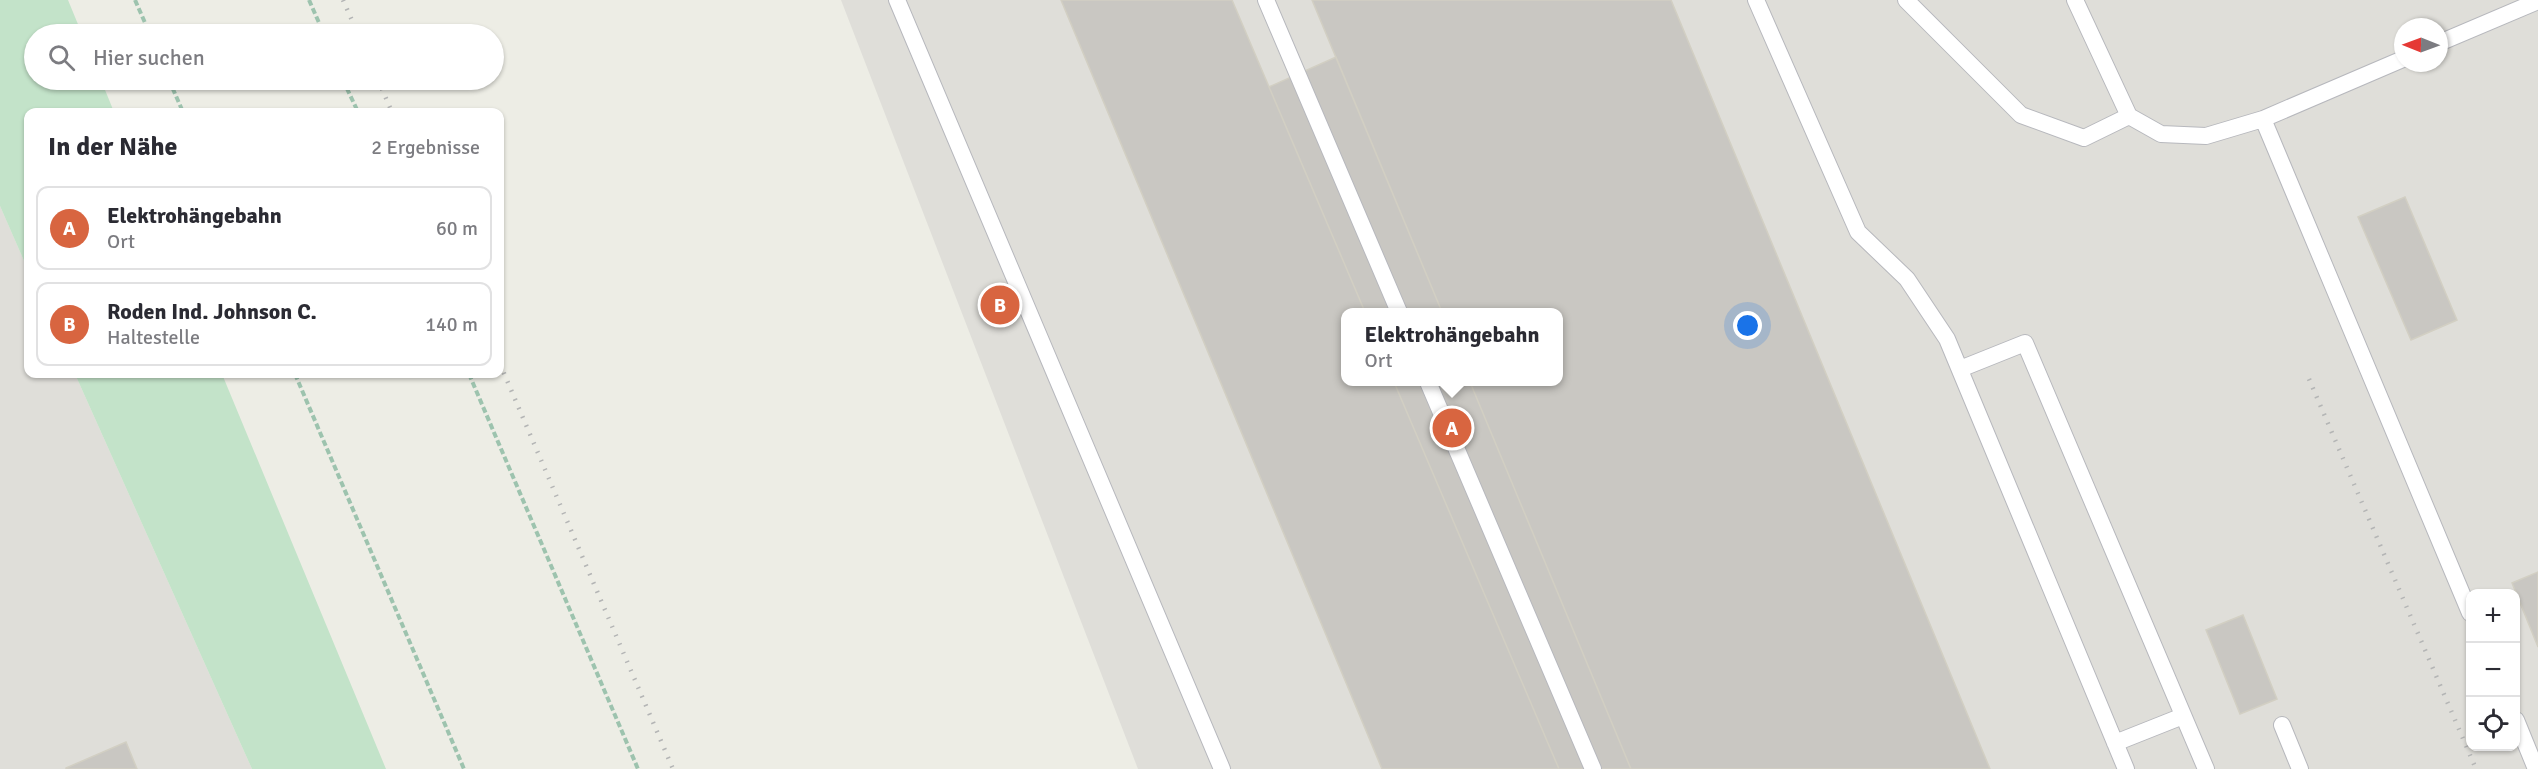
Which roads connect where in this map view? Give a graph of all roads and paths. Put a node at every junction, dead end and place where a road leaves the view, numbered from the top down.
1 (135, 0) edge
2 (309, 0) edge
3 (897, 0) edge
4 (1266, 0) edge
5 (1756, 0) edge
6 (1906, 0) edge
7 (2075, 0) edge
8 (2538, 1) edge
9 (146, 24) edge
10 (320, 24) edge
11 (2448, 39) edge
12 (2394, 63) edge
13 (173, 90) edge
14 (348, 90) edge
15 (181, 108) edge
16 (356, 108) edge
17 (2129, 116) junction
18 (2263, 119) junction
19 (1397, 308) edge
20 (1960, 369) junction
21 (297, 378) edge
22 (471, 378) edge
23 (1430, 386) edge
24 (2466, 603) edge
25 (2183, 716) junction
26 (2282, 725) dead end
27 (2520, 730) edge
28 (2115, 742) junction
29 (464, 769) edge
30 (638, 769) edge
31 (1222, 769) edge
32 (1593, 769) edge
33 (2126, 769) edge
34 (2206, 769) edge
35 (2300, 769) edge
36 (2536, 769) edge

1 - 9 path
2 - 10 path
3 - 31 lane
4 - 19 lane
5 - 20 lane
6 - 17 lane
7 - 17 lane
8 - 11 lane
12 - 18 lane
13 - 15 path
14 - 16 path
17 - 18 lane
18 - 24 lane
20 - 25 lane
20 - 28 lane
21 - 29 path
22 - 30 path
23 - 32 lane
25 - 28 lane
25 - 34 lane
26 - 35 lane
27 - 36 lane
28 - 33 lane

